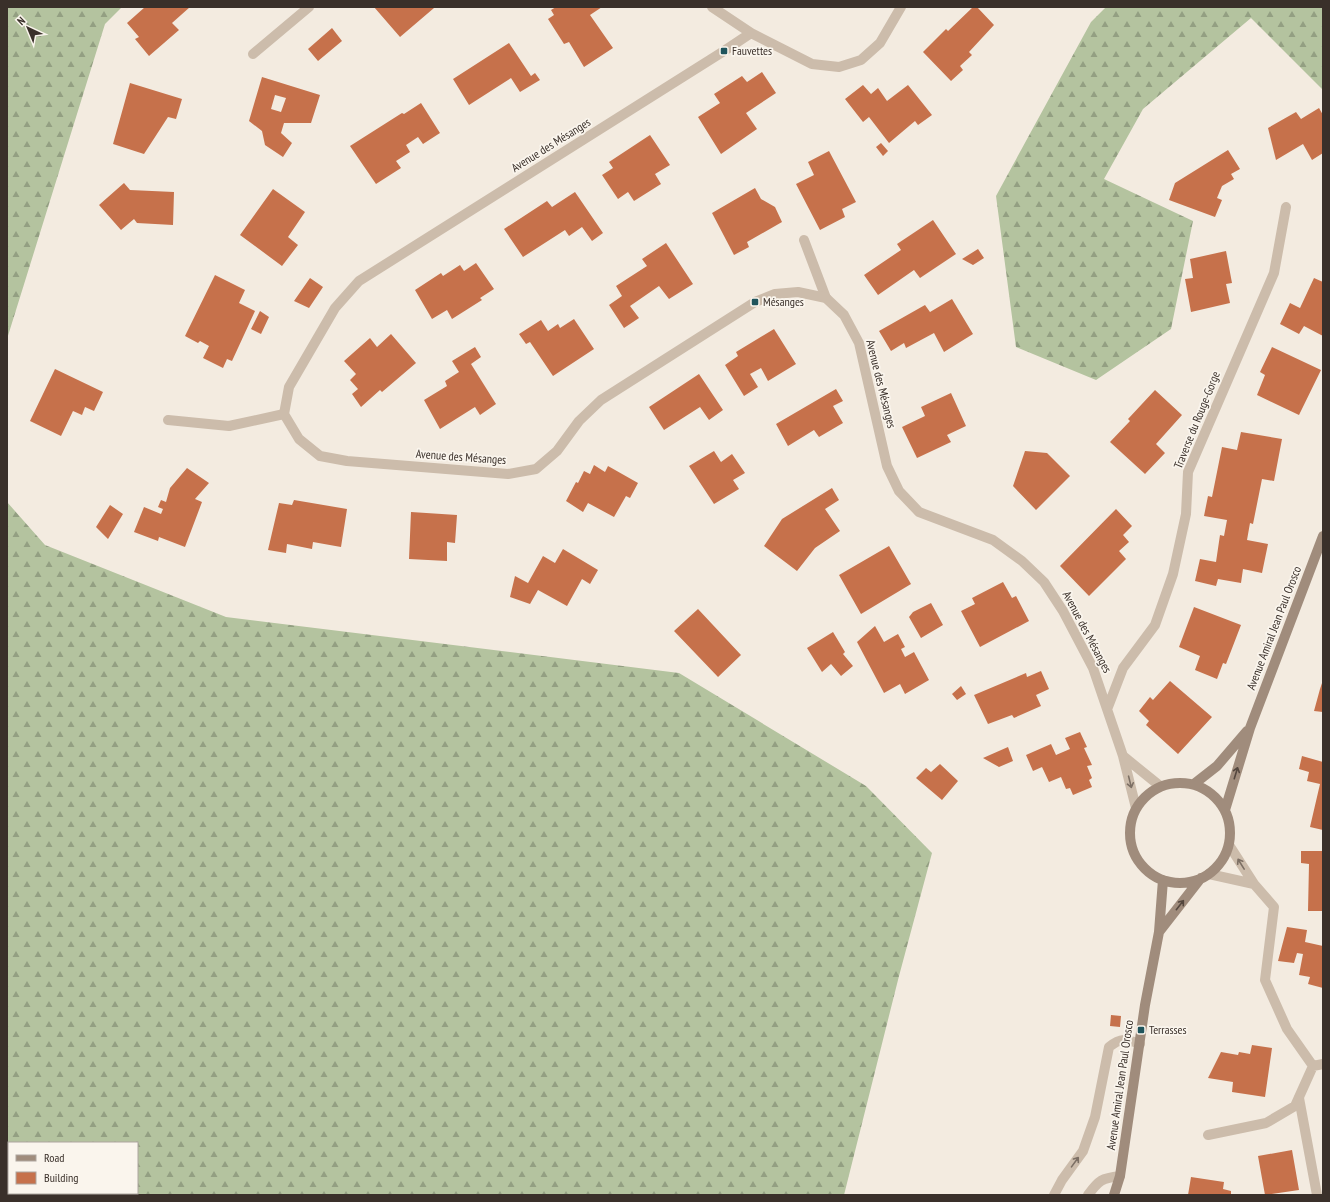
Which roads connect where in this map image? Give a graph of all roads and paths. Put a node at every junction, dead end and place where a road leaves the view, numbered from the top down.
1 (309, 7) edge
2 (712, 7) edge
3 (902, 7) edge
4 (751, 33) junction
5 (253, 54) dead end
6 (1286, 207) dead end
7 (804, 240) dead end
8 (826, 298) junction
9 (284, 414) junction
10 (168, 420) dead end
11 (1323, 536) edge
12 (1108, 707) junction
13 (1250, 728) junction
14 (1123, 756) junction
15 (1194, 784) junction
16 (1160, 786) junction
17 (1136, 808) junction
18 (1225, 810) junction
19 (1229, 845) junction
20 (1205, 876) junction
21 (1163, 880) junction
22 (1254, 884) junction
23 (1159, 932) junction
24 (1140, 1044) junction
25 (1323, 1064) edge
26 (1312, 1066) junction
27 (1299, 1098) junction
28 (1208, 1135) dead end
29 (1120, 1176) junction
30 (1054, 1195) edge
31 (1088, 1195) edge
32 (1114, 1195) edge
33 (1317, 1195) edge

1 - 5 street
2 - 4 street
3 - 4 street
4 - 9 street, Avenue des Mésanges
6 - 12 street, Traverse du Rouge-Gorge
7 - 8 street
8 - 9 street, Avenue des Mésanges
8 - 12 street, Avenue des Mésanges
9 - 10 street
11 - 13 street, Avenue Amiral Jean Paul Orosco
12 - 14 street, Avenue des Mésanges
13 - 15 street
18 -> 13 street, Avenue Amiral Jean Paul Orosco
14 - 16 street
14 -> 17 street, Avenue des Mésanges
15 - 16 street
15 - 18 street
16 - 17 street
17 - 21 street
18 - 19 street
19 - 20 street
22 -> 19 street
20 - 21 street
20 - 22 street
23 -> 20 street
21 - 23 street, Avenue Amiral Jean Paul Orosco
22 - 26 street
23 - 24 street, Avenue Amiral Jean Paul Orosco
24 - 29 street, Avenue Amiral Jean Paul Orosco
30 -> 24 street
25 - 26 street
26 - 27 street
27 - 28 street
27 - 33 street
29 - 31 street
29 - 32 street, Avenue Amiral Jean Paul Orosco

